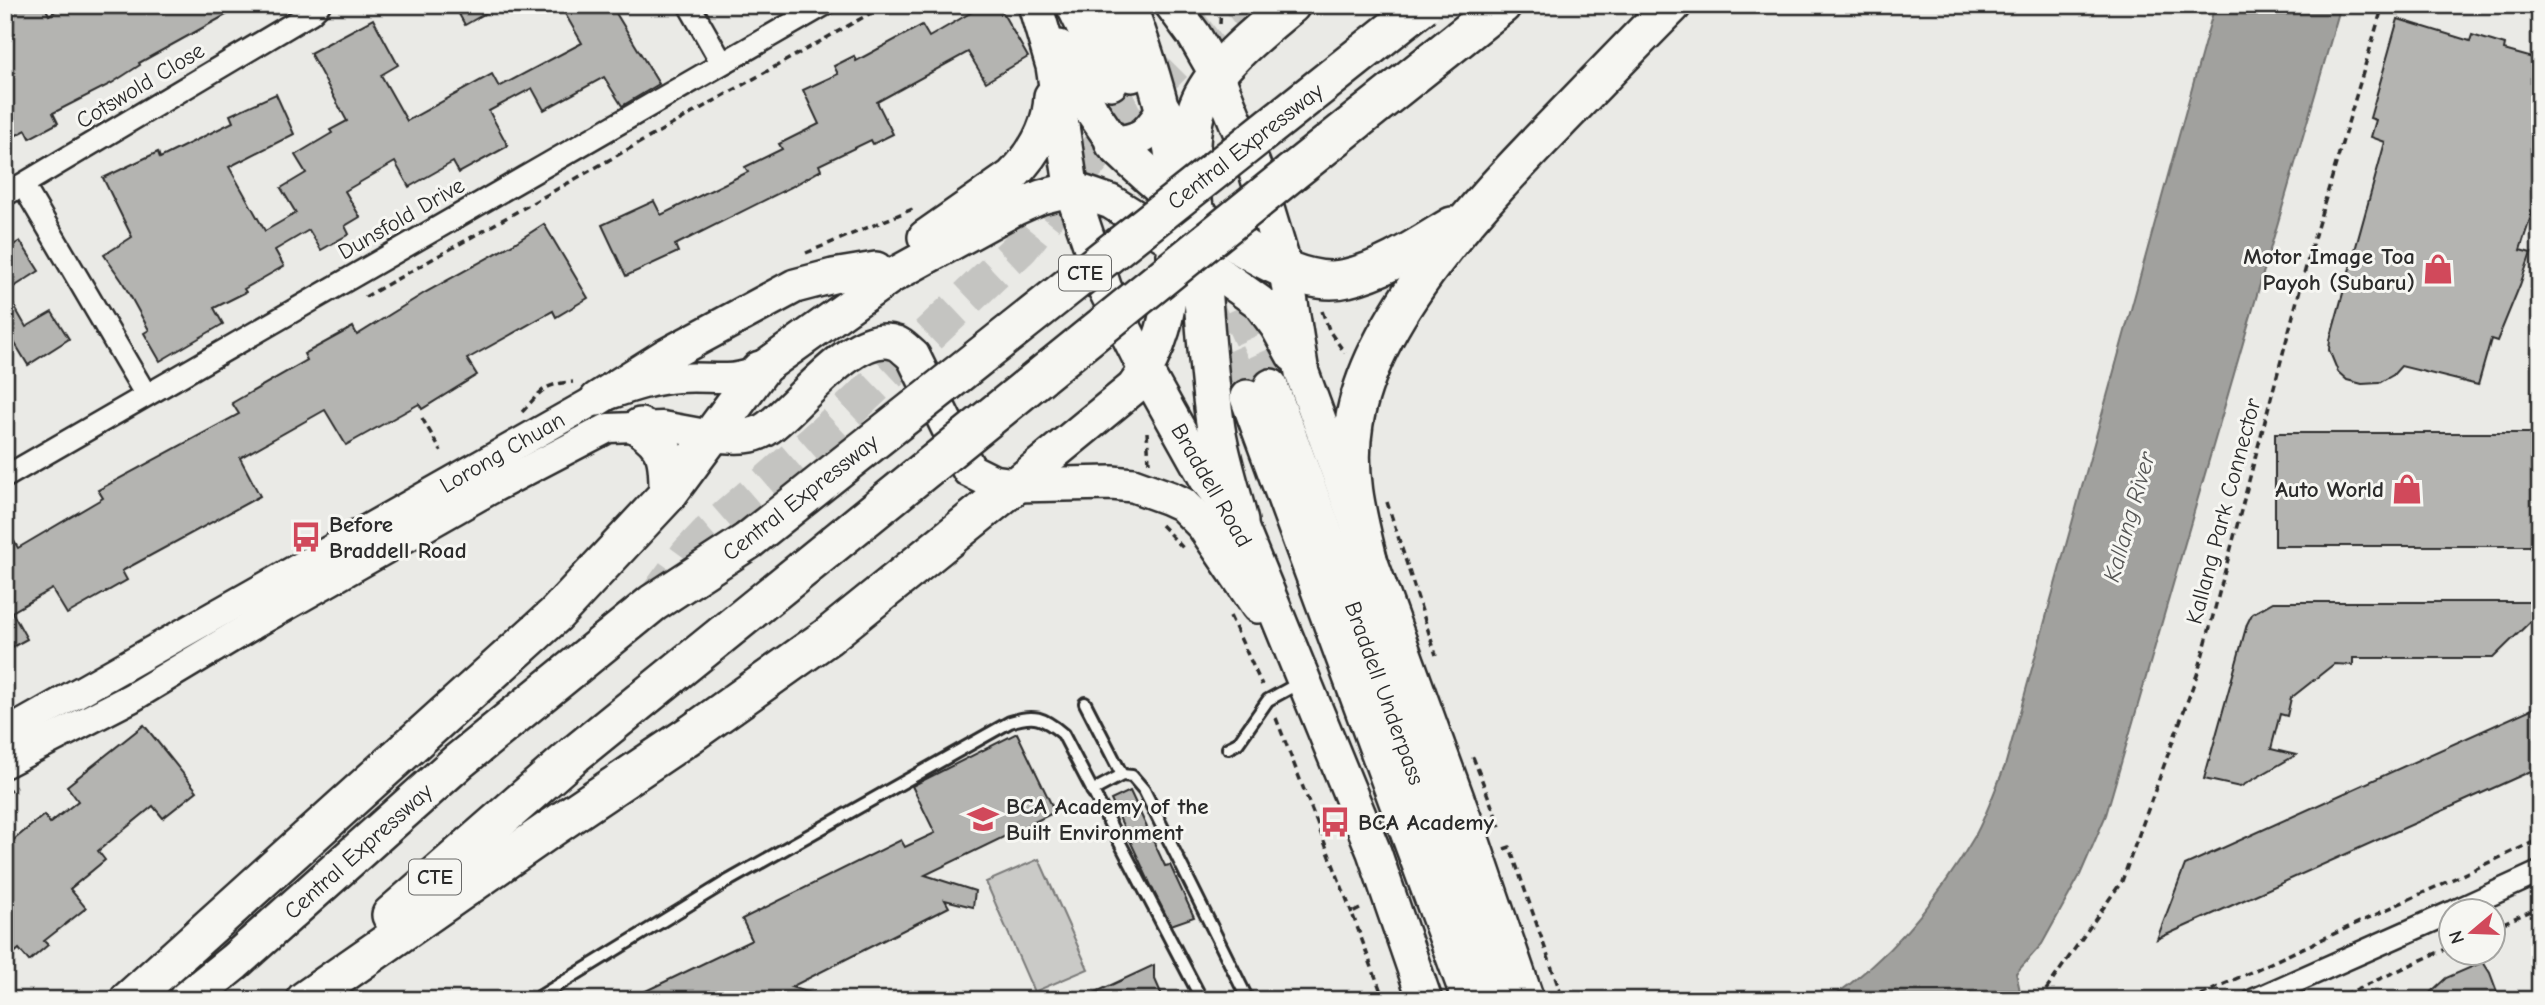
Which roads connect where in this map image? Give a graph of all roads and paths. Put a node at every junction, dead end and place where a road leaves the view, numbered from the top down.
1 (319, 5) edge
2 (689, 5) edge
3 (824, 5) edge
4 (885, 5) edge
5 (1037, 5) edge
6 (1073, 5) edge
7 (1101, 5) edge
8 (1129, 5) edge
9 (1172, 5) edge
10 (1291, 5) edge
11 (1423, 5) edge
12 (1502, 5) edge
13 (1672, 5) edge
14 (2383, 5) edge
15 (722, 63) junction
16 (1053, 65) junction
17 (1217, 75) junction
18 (1164, 110) junction
19 (1114, 143) junction
20 (14, 190) edge
21 (1072, 192) junction
22 (1186, 205) junction
23 (1471, 214) junction
24 (1187, 251) junction
25 (876, 269) junction
26 (1286, 271) junction
27 (354, 303) dead end
28 (760, 370) junction
29 (1146, 371) junction
30 (1302, 373) junction
31 (146, 395) junction
32 (597, 399) junction
33 (422, 418) dead end
34 (640, 427) junction
35 (711, 435) junction
36 (441, 451) dead end
37 (5, 477) edge
38 (1015, 485) junction
39 (1383, 490) dead end
40 (668, 494) junction
41 (1239, 522) junction
42 (1368, 559) junction
43 (1436, 655) dead end
44 (1299, 668) junction
45 (1084, 703) dead end
46 (5, 734) edge
47 (1228, 748) dead end
48 (1472, 754) dead end
49 (5, 763) edge
50 (1122, 775) junction
51 (1092, 791) junction
52 (1500, 827) dead end
53 (2540, 839) edge
54 (1502, 849) dead end
55 (2540, 872) edge
56 (2486, 897) edge
57 (2540, 907) edge
58 (1360, 909) dead end
59 (2436, 920) edge
60 (2506, 922) edge
61 (2436, 954) edge
62 (129, 1000) edge
63 (187, 1000) edge
64 (295, 1000) edge
65 (305, 1000) edge
66 (534, 1000) edge
67 (1202, 1000) edge
68 (1248, 1000) edge
69 (1384, 1000) edge
70 (1425, 1000) edge
71 (1469, 1000) edge
72 (1500, 1000) edge
73 (1527, 1000) edge
74 (1563, 1000) edge
75 (2039, 1000) edge
76 (2190, 1000) edge
77 (2254, 1000) edge
78 (2333, 1000) edge

1 - 20 street, Cotswold Close
2 - 15 street
3 - 15 street, Dunsfold Drive
4 - 27 path
5 - 16 highway, Braddell Road
5 - 19 highway
6 - 7 highway
8 - 18 highway
9 - 17 highway
10 - 17 highway
11 - 63 highway, Central Expressway / CTE, bridge
12 - 64 highway, CTE, bridge
13 - 23 highway
14 - 75 path, Kallang Park Connector
15 - 31 street, Dunsfold Drive
16 - 21 highway, Braddell Road
16 - 25 highway
17 - 22 highway
17 - 26 highway
18 - 19 highway
18 - 22 highway
19 - 22 highway
20 - 31 street, Cotswold Close
21 - 24 highway
21 - 28 highway
21 - 29 highway, Braddell Road
22 - 24 highway
22 - 26 highway
23 - 26 highway
23 - 42 highway
24 - 29 highway
24 - 30 highway
24 - 41 highway
25 - 28 highway
25 - 32 highway
26 - 30 highway
28 - 32 main road, Lorong Chuan
28 - 35 highway
29 - 38 highway
29 - 41 highway, Braddell Road
30 - 42 highway
31 - 37 street, Dunsfold Drive
32 - 46 main road, Lorong Chuan
33 - 36 path
34 - 35 main road, Lorong Chuan
34 - 40 highway
34 - 49 main road, Lorong Chuan
35 - 38 highway
35 - 40 highway
38 - 44 highway
38 - 65 highway
39 - 43 path
40 - 62 highway
41 - 44 highway, Braddell Road
42 - 73 highway
44 - 47 lane
44 - 70 highway, Braddell Road
45 - 50 lane
48 - 52 path
50 - 51 lane
50 - 68 lane
51 - 66 lane
51 - 67 lane
53 - 76 path
54 - 74 path
55 - 56 street
57 - 60 path
58 - 69 path
59 - 77 street
61 - 78 path
71 - 72 highway, Braddell Underpass

